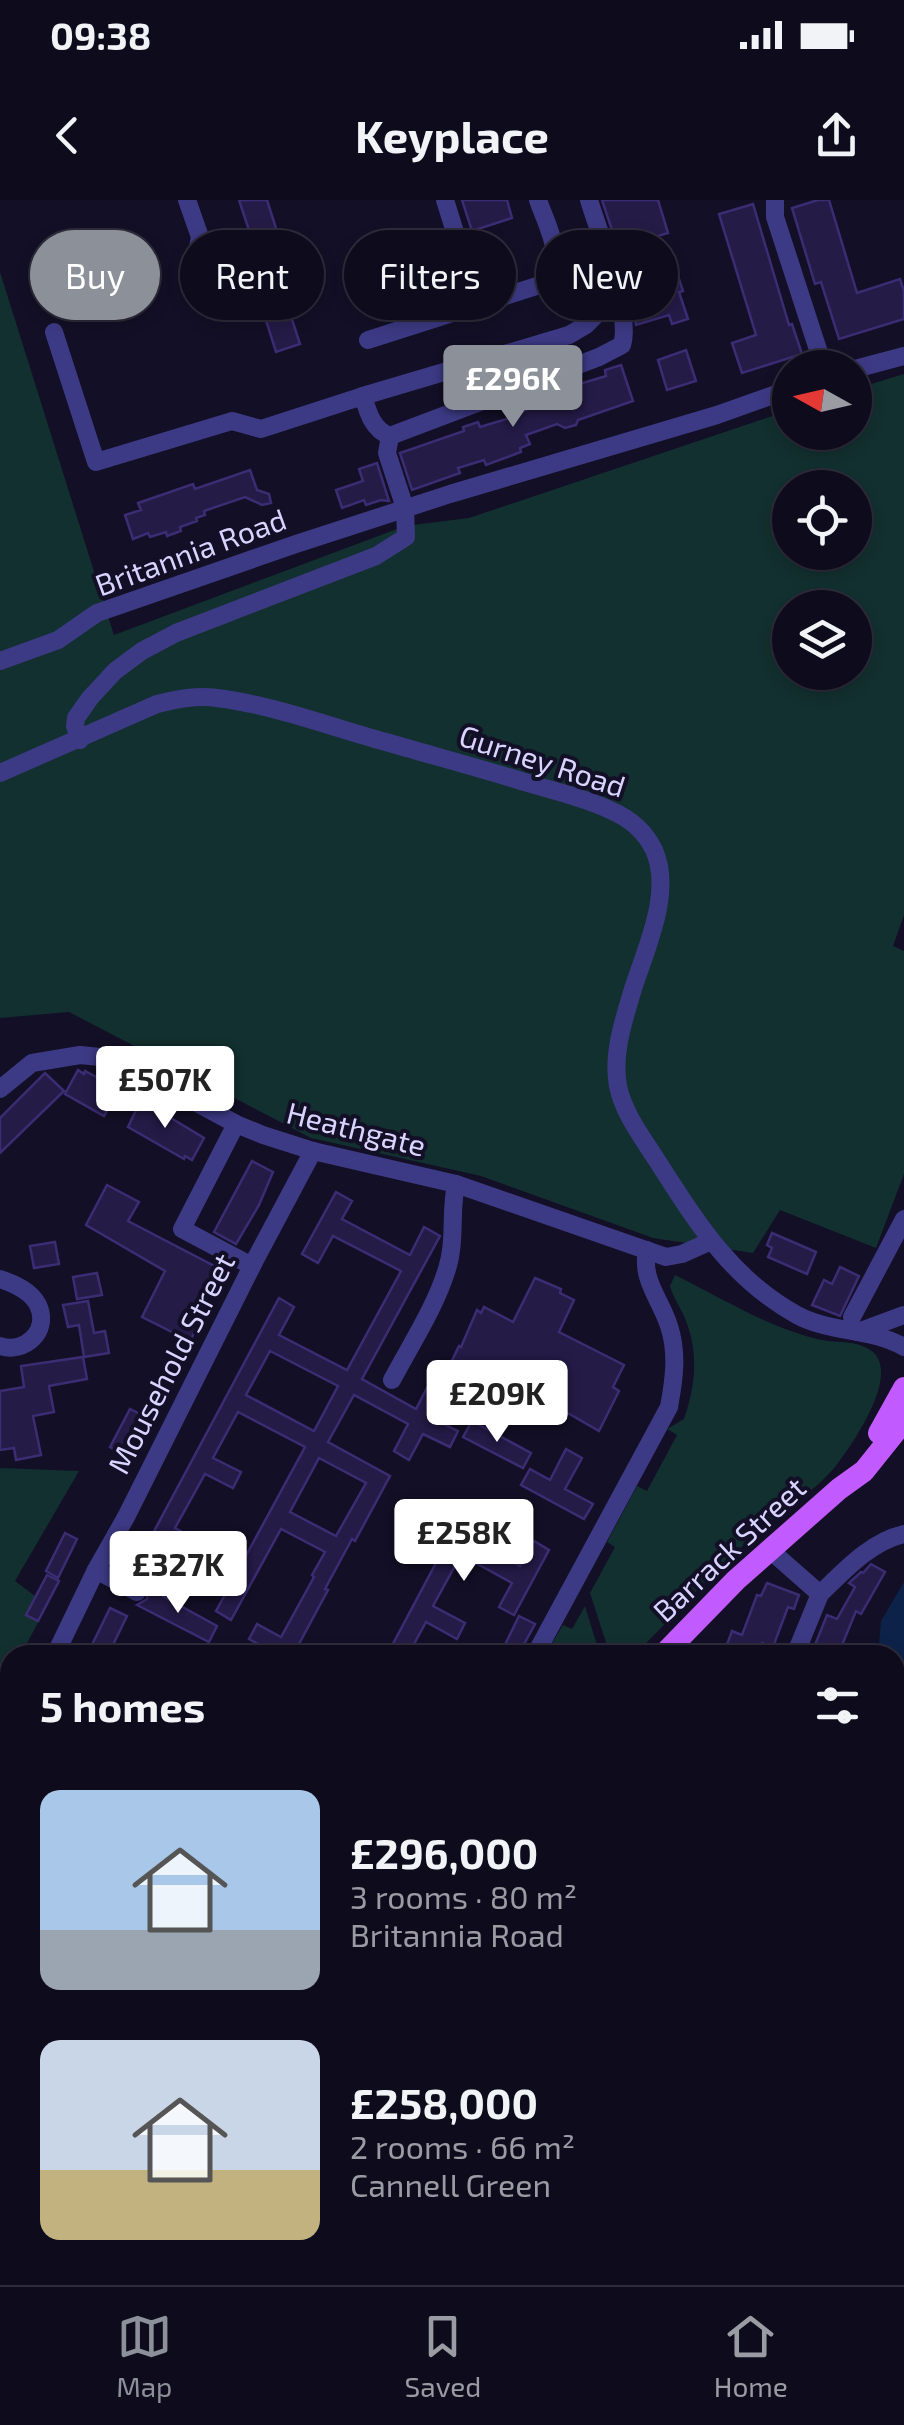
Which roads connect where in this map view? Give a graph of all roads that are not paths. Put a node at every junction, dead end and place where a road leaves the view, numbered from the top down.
1 (187, 200) edge
2 (444, 200) edge
3 (538, 200) edge
4 (588, 200) edge
5 (775, 200) edge
6 (198, 230) edge
7 (454, 230) edge
8 (598, 230) edge
9 (516, 294) edge
10 (433, 320) edge
11 (591, 320) edge
12 (622, 320) edge
13 (54, 332) dead end
14 (368, 340) dead end
15 (818, 350) edge
16 (904, 356) edge
17 (872, 364) edge
18 (364, 396) junction
19 (772, 396) edge
20 (390, 436) junction
21 (405, 508) junction
22 (0, 661) edge
23 (80, 740) junction
24 (0, 773) edge
25 (0, 1089) edge
26 (236, 1124) junction
27 (313, 1152) junction
28 (456, 1184) junction
29 (904, 1219) edge
30 (711, 1241) junction
31 (647, 1250) junction
32 (259, 1264) junction
33 (0, 1279) edge
34 (904, 1316) edge
35 (855, 1324) junction
36 (0, 1346) edge
37 (904, 1347) edge
38 (392, 1380) dead end
39 (904, 1388) edge
40 (904, 1422) edge
41 (840, 1489) junction
42 (904, 1534) edge
43 (770, 1550) junction
44 (96, 1570) junction
45 (138, 1592) dead end
46 (820, 1594) junction
47 (60, 1645) edge
48 (539, 1645) edge
49 (673, 1645) edge
50 (799, 1645) edge

1 - 6 street
2 - 7 street
3 - 9 street
4 - 8 street
5 - 15 street
10 - 14 street
11 - 18 street
12 - 20 street
13 - 18 street
16 - 17 street
18 - 20 street
19 - 21 street, Britannia Road
20 - 21 street
21 - 22 street, Britannia Road
21 - 23 street
23 - 24 street, Gurney Road
23 - 30 street, Gurney Road
25 - 26 street, Heathgate
26 - 27 street, Heathgate
26 - 32 street
27 - 28 street, Heathgate
27 - 32 street, Mousehold Street
28 - 31 street, Heathgate
28 - 38 street
29 - 35 street
30 - 31 street, Heathgate
30 - 35 street, Gurney Road
31 - 48 street
32 - 44 street, Mousehold Street
33 - 36 street
34 - 35 street
35 - 37 street, Gurney Road
39 - 41 main road, Barrack Street
40 - 41 main road, Barrack Street
41 - 43 main road, Barrack Street
42 - 46 street
43 - 46 street
43 - 49 main road, Barrack Street
44 - 45 street
44 - 47 street, Mousehold Street
46 - 50 street

